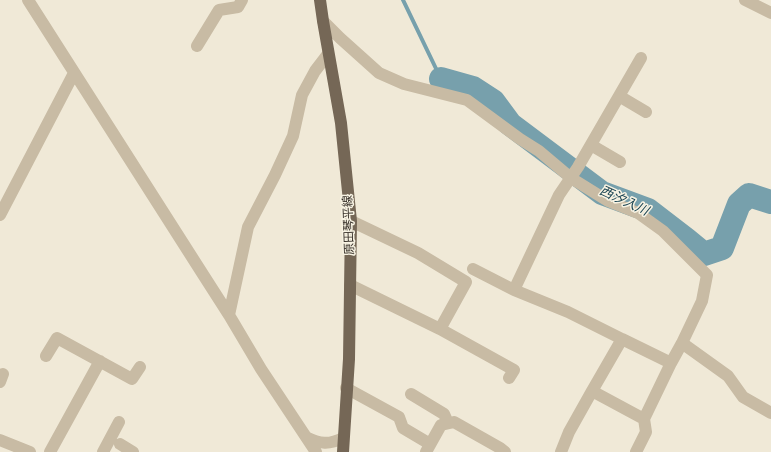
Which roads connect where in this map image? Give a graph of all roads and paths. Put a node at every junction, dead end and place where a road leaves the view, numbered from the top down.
1 (29, 0) edge
2 (242, 0) edge
3 (320, 0) edge
4 (745, 0) edge
5 (771, 13) edge
6 (323, 21) junction
7 (197, 46) dead end
8 (328, 54) junction
9 (641, 58) dead end
10 (74, 73) junction
11 (619, 96) junction
12 (646, 112) dead end
13 (591, 145) junction
14 (620, 162) dead end
15 (574, 174) junction
16 (0, 215) edge
17 (350, 220) junction
18 (473, 269) dead end
19 (350, 285) junction
20 (514, 290) junction
21 (229, 314) junction
22 (440, 329) junction
23 (622, 339) junction
24 (682, 343) junction
25 (46, 356) dead end
26 (100, 361) junction
27 (671, 363) junction
28 (140, 367) dead end
29 (514, 369) dead end
30 (346, 388) junction
31 (592, 391) junction
32 (411, 394) dead end
33 (771, 413) edge
34 (644, 419) junction
35 (119, 422) dead end
36 (448, 423) junction
37 (306, 437) junction
38 (343, 438) junction
39 (0, 440) edge
40 (120, 444) dead end
41 (428, 448) edge
42 (502, 451) edge
43 (30, 452) edge
44 (50, 452) edge
45 (103, 452) edge
46 (133, 452) edge
47 (316, 452) edge
48 (343, 452) edge
49 (561, 452) edge
50 (636, 452) edge

1 - 10 street
2 - 7 street
3 - 6 main road, 原田琴平線
4 - 5 street
6 - 8 main road, 原田琴平線
6 - 15 street
8 - 17 main road, 原田琴平線
8 - 21 street
9 - 11 street
10 - 16 street
10 - 21 street
11 - 12 street
11 - 13 street
13 - 14 street
13 - 15 street
15 - 20 street
15 - 24 street
17 - 19 main road, 原田琴平線
17 - 22 street
18 - 20 street
19 - 22 street
19 - 30 main road, 原田琴平線
20 - 23 street
21 - 37 street
22 - 29 street
23 - 27 street
23 - 31 street
24 - 27 street
24 - 33 street
25 - 26 street
26 - 28 street
26 - 44 street
27 - 34 street
30 - 38 main road, 原田琴平線
30 - 41 street
31 - 34 street
31 - 49 street
32 - 36 street
34 - 50 street
35 - 45 street
36 - 41 street
36 - 42 street
37 - 38 street
37 - 47 street
38 - 48 main road, 原田琴平線
39 - 43 street
40 - 46 street

